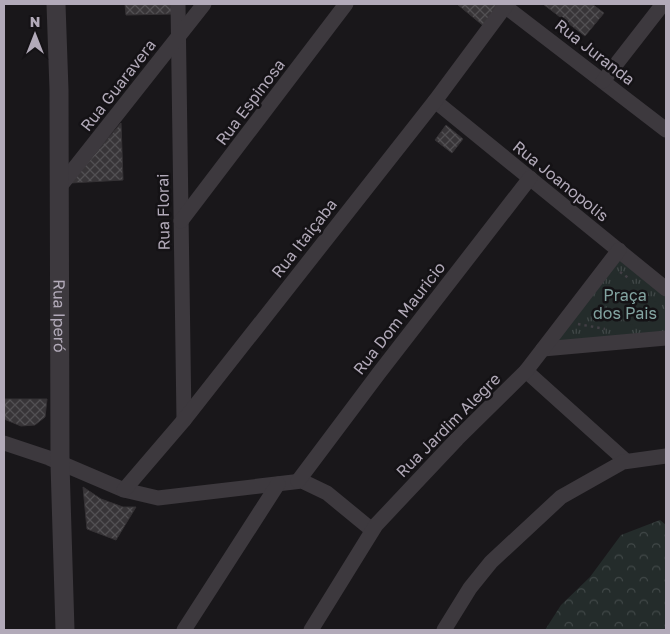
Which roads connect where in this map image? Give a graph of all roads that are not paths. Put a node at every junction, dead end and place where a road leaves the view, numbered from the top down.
1 (56, 4) edge
2 (178, 4) edge
3 (204, 4) edge
4 (346, 4) edge
5 (663, 4) edge
6 (504, 5) edge
7 (179, 37) junction
8 (603, 80) junction
9 (435, 101) junction
10 (666, 130) edge
11 (530, 178) junction
12 (58, 189) junction
13 (180, 221) junction
14 (619, 250) junction
15 (666, 289) edge
16 (666, 338) edge
17 (543, 350) junction
18 (526, 371) junction
19 (184, 420) junction
20 (4, 443) edge
21 (666, 456) edge
22 (626, 461) junction
23 (60, 464) junction
24 (298, 481) junction
25 (278, 484) junction
26 (124, 490) junction
27 (372, 530) junction
28 (65, 630) edge
29 (184, 630) edge
30 (311, 630) edge
31 (444, 630) edge

1 - 12 street, Rua Iperó
2 - 7 street, Rua Florai
3 - 7 street, Rua Guaravera
4 - 13 street, Rua Espinosa
5 - 8 street
6 - 8 street, Rua Juranda
6 - 9 street, Rua Itaiçaba
7 - 12 street, Rua Guaravera
7 - 13 street, Rua Florai
8 - 10 street, Rua Juranda
9 - 11 street, Rua Joanopolis
9 - 19 street, Rua Itaiçaba
11 - 14 street, Rua Joanopolis
11 - 24 street, Rua Dom Mauricio
12 - 23 street, Rua Iperó
13 - 19 street, Rua Florai
14 - 15 street, Rua Joanopolis
14 - 17 street, Rua Jardim Alegre
16 - 17 street
17 - 18 street, Rua Jardim Alegre
18 - 22 street
18 - 27 street, Rua Jardim Alegre
19 - 26 street, Rua Itaiçaba
20 - 23 street
21 - 22 street
22 - 31 street
23 - 26 street
23 - 28 street, Rua Iperó
24 - 25 street
24 - 27 street
25 - 26 street
25 - 29 street
27 - 30 street, Rua Jardim Alegre

